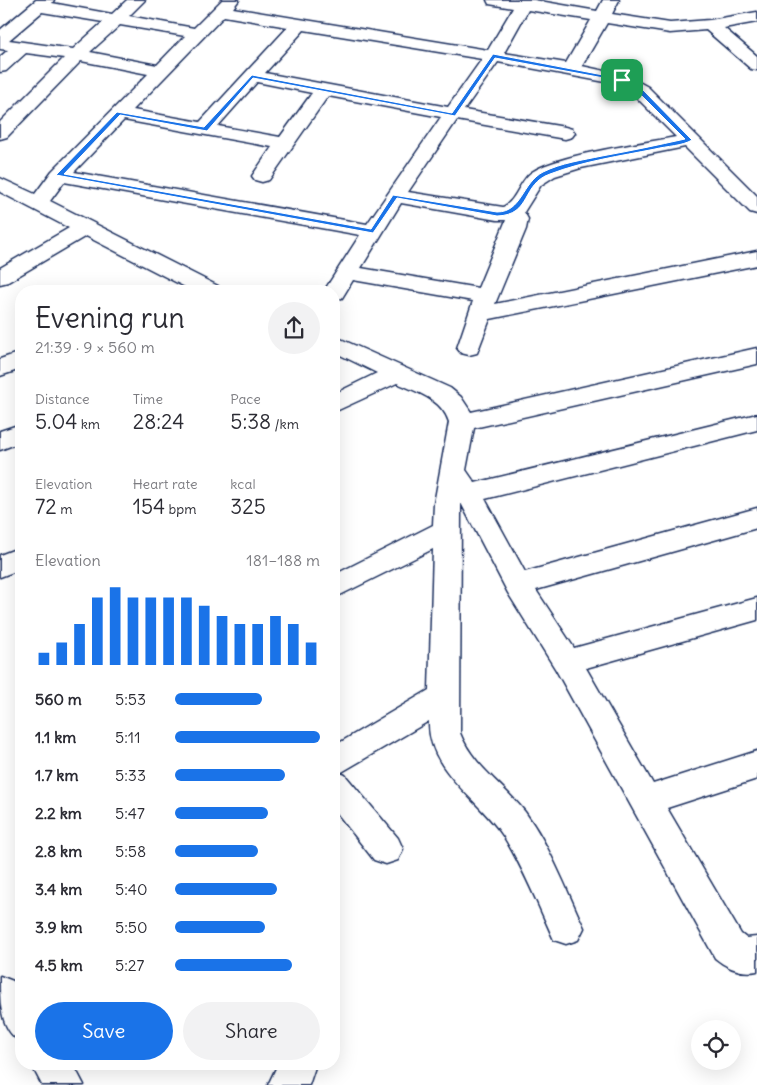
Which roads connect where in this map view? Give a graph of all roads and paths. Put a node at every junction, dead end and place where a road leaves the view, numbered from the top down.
1 (137, 0) edge
2 (495, 0) edge
3 (612, 0) edge
4 (525, 2) edge
5 (42, 3) edge
6 (226, 5) edge
7 (603, 17) junction
8 (757, 17) edge
9 (115, 19) junction
10 (299, 25) junction
11 (710, 25) junction
12 (196, 33) junction
13 (0, 39) edge
14 (0, 44) edge
15 (21, 48) junction
16 (77, 55) junction
17 (493, 56) junction
18 (757, 64) edge
19 (0, 67) edge
20 (571, 69) junction
21 (160, 71) junction
22 (252, 76) junction
23 (324, 89) junction
24 (119, 114) junction
25 (453, 114) junction
26 (4, 124) edge
27 (205, 129) junction
28 (565, 133) dead end
29 (690, 140) junction
30 (285, 144) junction
31 (59, 175) junction
32 (262, 176) dead end
33 (0, 184) edge
34 (395, 196) junction
35 (38, 203) junction
36 (757, 208) edge
37 (513, 212) junction
38 (86, 227) junction
39 (373, 231) junction
40 (757, 258) edge
41 (346, 272) junction
42 (0, 278) edge
43 (198, 285) edge
44 (339, 285) edge
45 (483, 305) junction
46 (340, 346) edge
47 (469, 348) dead end
48 (757, 356) edge
49 (15, 362) edge
50 (0, 368) edge
51 (397, 373) junction
52 (340, 401) edge
53 (462, 422) junction
54 (757, 422) edge
55 (15, 435) edge
56 (0, 441) edge
57 (462, 483) junction
58 (757, 518) edge
59 (447, 530) junction
60 (340, 584) edge
61 (518, 585) junction
62 (757, 609) edge
63 (567, 662) junction
64 (445, 696) junction
65 (340, 758) edge
66 (757, 764) edge
67 (340, 792) edge
68 (645, 801) junction
69 (386, 849) dead end
70 (566, 928) dead end
71 (757, 954) edge
72 (0, 994) edge
73 (15, 1015) edge
74 (54, 1070) edge
75 (296, 1070) edge
76 (65, 1085) edge
77 (288, 1085) edge

1 - 9 street
2 - 4 street
3 - 7 street
4 - 7 street
4 - 17 street
5 - 9 street
5 - 13 street
6 - 10 street
6 - 12 street
7 - 11 street
7 - 20 street
8 - 11 street
9 - 12 street
9 - 16 street
10 - 17 street
10 - 22 street
11 - 18 street
12 - 21 street
14 - 15 street
15 - 16 street
15 - 19 street
16 - 21 street
16 - 26 street
17 - 20 street
17 - 25 street
20 - 29 street
21 - 24 street
22 - 23 street
22 - 27 street
23 - 25 street
23 - 30 street
24 - 27 street
24 - 31 street
25 - 28 street
25 - 34 street
27 - 30 street
29 - 36 street
29 - 37 street
30 - 32 street
31 - 35 street
31 - 39 street
33 - 35 street
34 - 37 street
34 - 39 street
35 - 38 street
37 - 45 street
38 - 42 street
38 - 43 street
39 - 41 street
40 - 45 street
41 - 44 street
41 - 45 street
45 - 47 street
46 - 51 street
48 - 53 street
49 - 50 street
51 - 52 street
51 - 53 street
53 - 57 street
54 - 57 street
55 - 56 street
57 - 59 street
57 - 61 street
58 - 61 street
59 - 60 street
59 - 64 street
61 - 63 street
62 - 63 street
63 - 68 street
64 - 65 street
64 - 70 street
66 - 68 street
67 - 69 street
68 - 71 street
72 - 73 street
74 - 76 street
75 - 77 street

